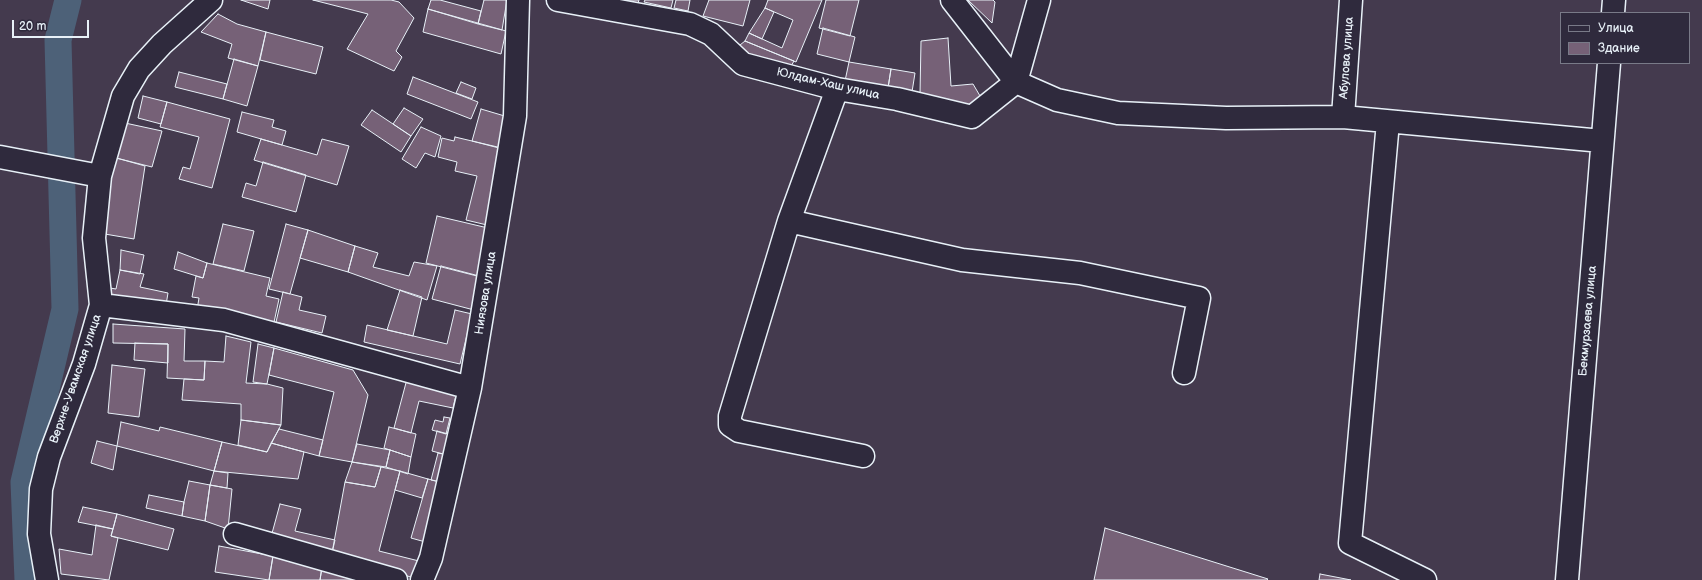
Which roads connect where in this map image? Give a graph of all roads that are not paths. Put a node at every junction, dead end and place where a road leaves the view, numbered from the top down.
1 (211, 0) edge
2 (518, 0) edge
3 (558, 0) edge
4 (952, 0) edge
5 (1039, 0) edge
6 (1351, 0) edge
7 (1614, 0) edge
8 (1613, 12) edge
9 (1609, 64) edge
10 (1016, 82) junction
11 (837, 89) junction
12 (1343, 117) junction
13 (1388, 122) junction
14 (1602, 141) junction
15 (10, 159) edge
16 (91, 175) junction
17 (789, 221) junction
18 (101, 305) junction
19 (1184, 373) dead end
20 (470, 388) junction
21 (863, 456) dead end
22 (234, 534) dead end
23 (47, 580) edge
24 (396, 580) edge
25 (422, 580) edge
26 (1425, 580) edge
27 (1567, 580) edge

1 - 16 street, Верхне-Увамская улица
2 - 20 street, Ниязова улица
3 - 11 street, Юлдам-Хаш улица
4 - 10 street
5 - 10 street
6 - 12 street, Абулова улица
7 - 8 street
9 - 14 street, Бекмурзаева улица
10 - 11 street, Юлдам-Хаш улица
10 - 12 street
11 - 17 street
12 - 13 street
13 - 14 street
13 - 26 street
14 - 27 street, Бекмурзаева улица
15 - 16 street
16 - 18 street, Верхне-Увамская улица
17 - 19 street
17 - 21 street
18 - 20 street
18 - 23 street, Верхне-Увамская улица
20 - 25 street, Ниязова улица
22 - 24 street

